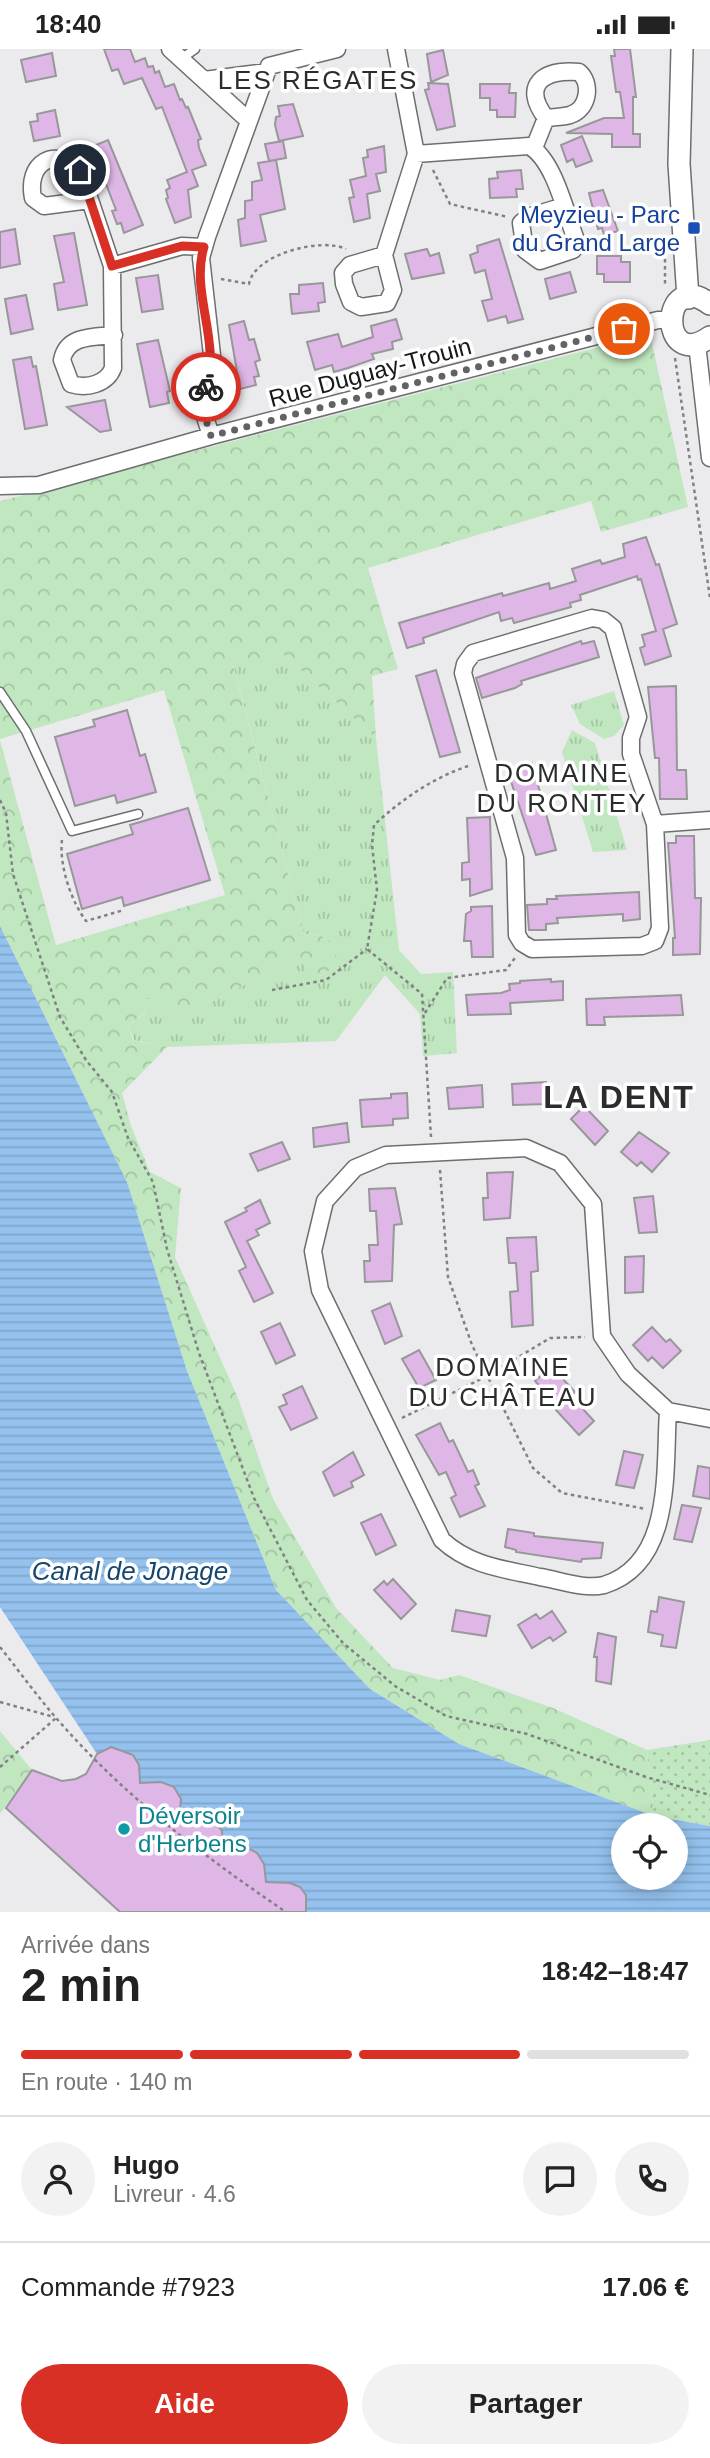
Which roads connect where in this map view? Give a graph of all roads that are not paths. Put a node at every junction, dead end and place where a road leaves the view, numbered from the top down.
1 (195, 49) edge
2 (337, 49) edge
3 (396, 49) edge
4 (682, 49) edge
5 (175, 54) edge
6 (292, 54) edge
7 (267, 72) junction
8 (204, 81) junction
9 (547, 118) dead end
10 (249, 121) junction
11 (534, 148) junction
12 (414, 158) junction
13 (90, 201) dead end
14 (564, 206) junction
15 (204, 247) junction
16 (384, 255) junction
17 (112, 266) junction
18 (688, 298) junction
19 (710, 304) edge
20 (670, 320) junction
21 (114, 334) dead end
22 (703, 340) edge
23 (211, 436) junction
24 (710, 459) edge
25 (0, 486) edge
26 (0, 692) edge
27 (138, 814) dead end
28 (710, 820) edge
29 (655, 824) junction
30 (668, 1411) junction
31 (710, 1419) edge

1 - 5 lane
2 - 6 street
3 - 12 street
4 - 18 street
5 - 8 street
6 - 7 street
7 - 8 street
7 - 10 street
8 - 10 street
9 - 11 street
10 - 15 street
11 - 12 street
11 - 14 street
12 - 16 street
13 - 17 street
14 - 14 street
15 - 17 street
15 - 23 street
16 - 16 street
17 - 21 street
18 - 19 street
18 - 20 street
20 - 22 street
20 - 23 street, Rue Duguay-Trouin
22 - 24 street
23 - 25 street, Rue Duguay-Trouin
26 - 27 lane
28 - 29 street
29 - 29 street
30 - 30 street
30 - 31 street

